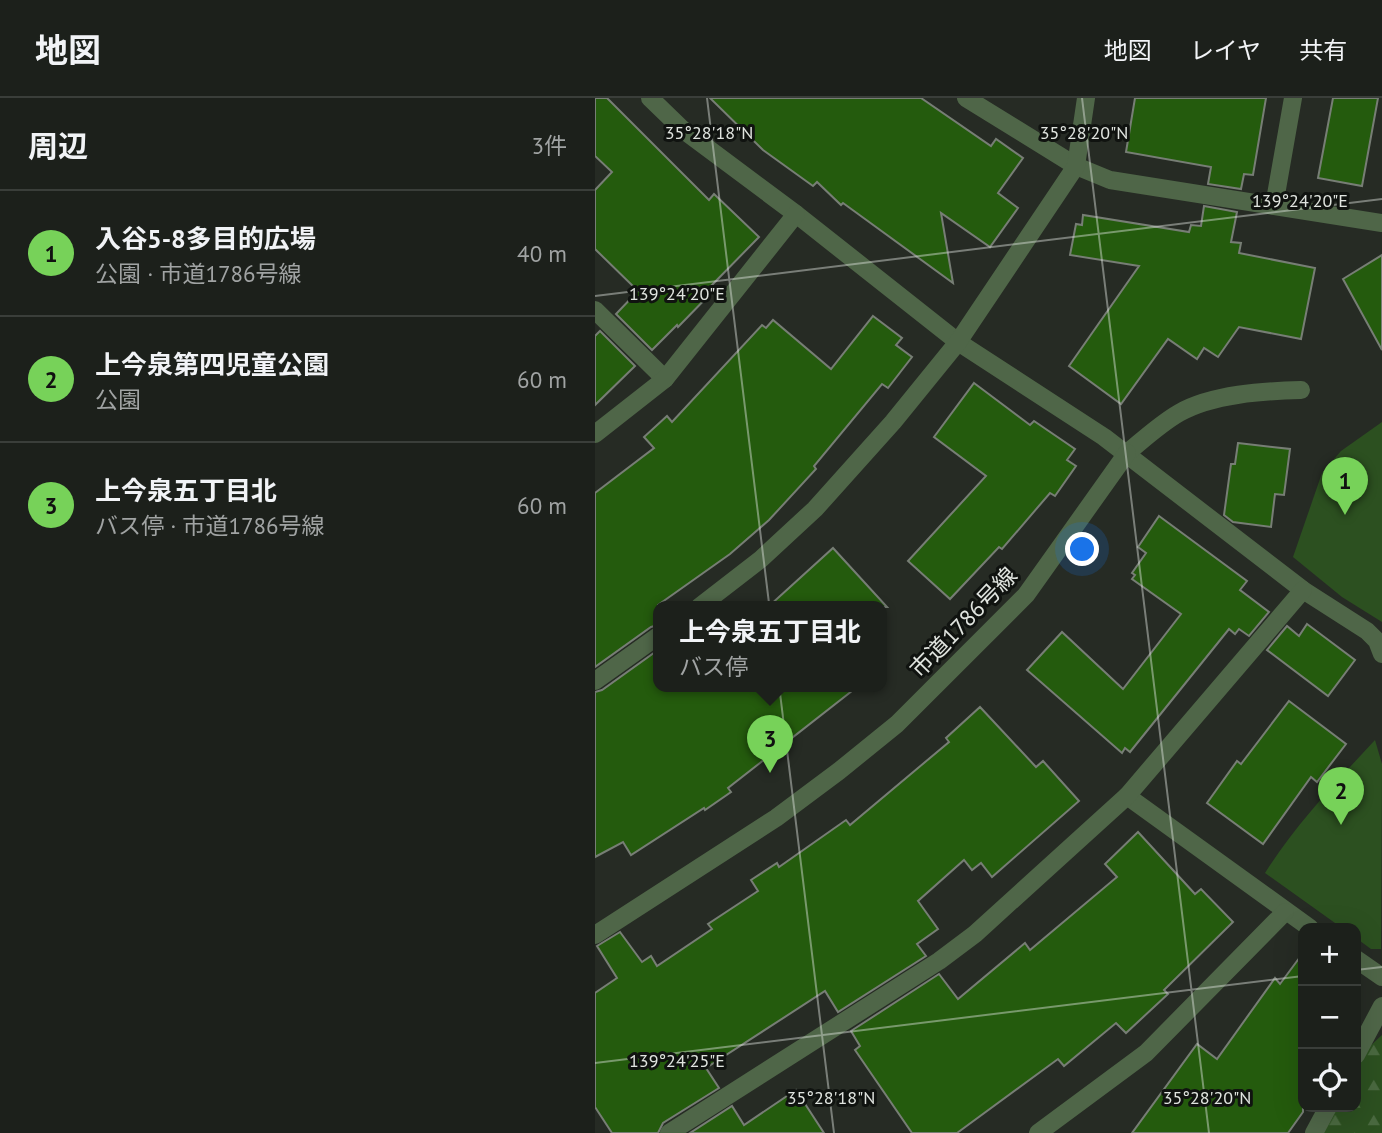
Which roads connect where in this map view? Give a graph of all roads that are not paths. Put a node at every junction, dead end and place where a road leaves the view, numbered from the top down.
1 (650, 98) edge
2 (966, 98) edge
3 (1086, 98) edge
4 (1293, 98) edge
5 (1076, 166) junction
6 (1274, 206) junction
7 (796, 214) junction
8 (1382, 223) edge
9 (595, 310) edge
10 (958, 342) junction
11 (665, 379) junction
12 (1301, 390) dead end
13 (595, 434) edge
14 (1127, 453) junction
15 (1303, 590) junction
16 (707, 601) edge
17 (653, 640) edge
18 (1382, 654) edge
19 (595, 681) edge
20 (1127, 796) junction
21 (1285, 912) junction
22 (1302, 923) edge
23 (595, 935) edge
24 (1361, 962) edge
25 (1382, 977) edge
26 (1382, 1006) edge
27 (1359, 1049) edge
28 (1325, 1112) edge
29 (669, 1133) edge
30 (1038, 1133) edge
31 (1314, 1133) edge

1 - 7 street
2 - 5 street
3 - 5 street
4 - 6 street
5 - 6 street
5 - 10 street
6 - 8 street
7 - 10 street
7 - 11 street
9 - 11 street
10 - 14 street
10 - 16 street
11 - 13 street
12 - 14 street, 市道1786号線
14 - 15 street
14 - 23 street, 市道1786号線
15 - 18 street
15 - 20 street
17 - 19 street
20 - 21 street
20 - 29 street
21 - 22 street
21 - 30 street
24 - 25 street
26 - 27 street
28 - 31 street

